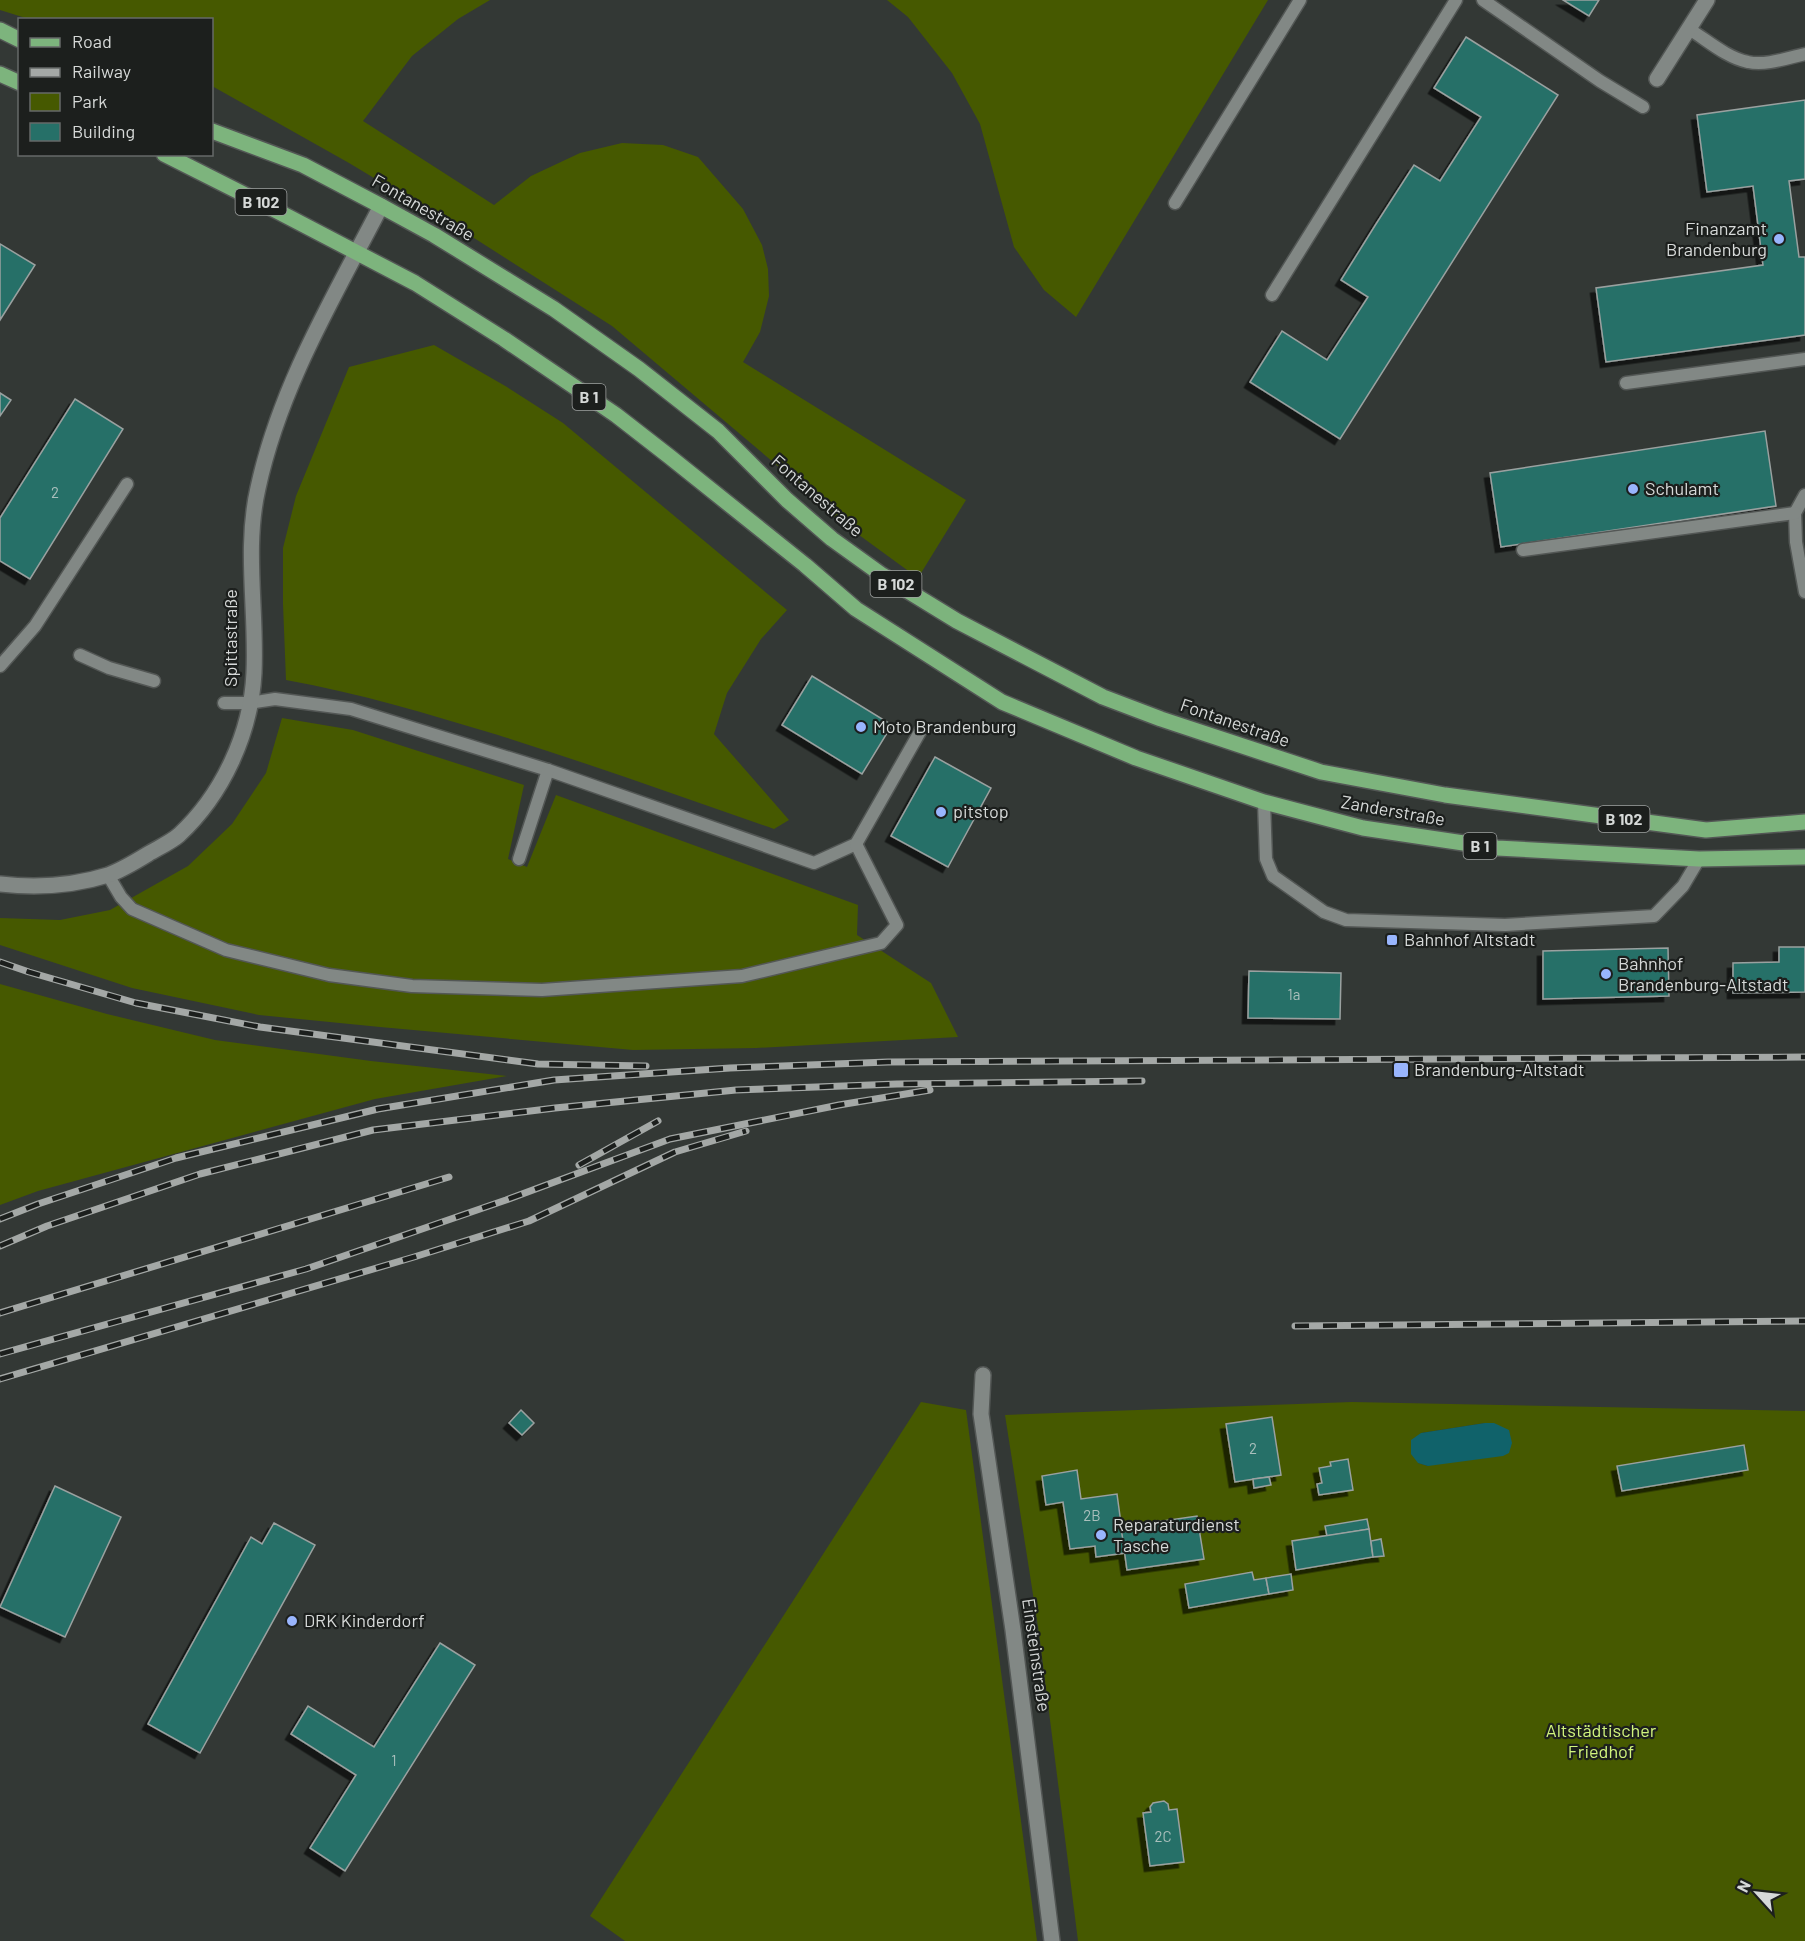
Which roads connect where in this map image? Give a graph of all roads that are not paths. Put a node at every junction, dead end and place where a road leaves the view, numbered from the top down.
1 (1300, 0) edge
2 (1456, 0) edge
3 (1483, 0) edge
4 (1707, 0) edge
5 (1689, 29) junction
6 (0, 30) edge
7 (18, 38) edge
8 (1805, 54) edge
9 (0, 74) edge
10 (1658, 80) dead end
11 (18, 82) edge
12 (1643, 106) dead end
13 (213, 131) edge
14 (168, 156) edge
15 (1175, 203) dead end
16 (381, 206) junction
17 (357, 253) junction
18 (1272, 295) dead end
19 (1805, 359) edge
20 (1626, 383) dead end
21 (127, 484) dead end
22 (1805, 495) edge
23 (1795, 513) junction
24 (1523, 550) dead end
25 (1805, 592) edge
26 (80, 655) dead end
27 (0, 666) edge
28 (154, 681) dead end
29 (224, 703) dead end
30 (249, 703) junction
31 (921, 730) dead end
32 (548, 770) junction
33 (1444, 795) joint
34 (1264, 801) junction
35 (1805, 822) edge
36 (856, 844) junction
37 (1805, 857) edge
38 (519, 859) dead end
39 (1699, 859) junction
40 (108, 875) junction
41 (0, 884) edge
42 (983, 1375) dead end
43 (1052, 1941) edge

1 - 15 lane
2 - 18 lane
3 - 12 lane
4 - 5 street
5 - 8 lane
5 - 10 street
6 - 7 main road
9 - 11 main road
13 - 16 main road, Fontanestraße / B 102
14 - 17 main road, B 102
16 - 17 street, Spittastraße
16 - 33 main road, Fontanestraße / B 102
17 - 30 street, Spittastraße
17 - 34 main road, B 1
19 - 20 lane
21 - 27 lane
22 - 23 lane
23 - 24 lane
23 - 25 lane
26 - 28 lane
29 - 30 lane
30 - 32 lane
30 - 40 street, Spittastraße
31 - 36 lane
32 - 36 lane
32 - 38 lane
33 - 35 main road, Zanderstraße / B 102
34 - 39 main road, Zanderstraße / B 1
34 - 39 lane
36 - 40 lane
37 - 39 main road, Zanderstraße / B 1
40 - 41 street, Spittastraße
42 - 43 street, Einsteinstraße

